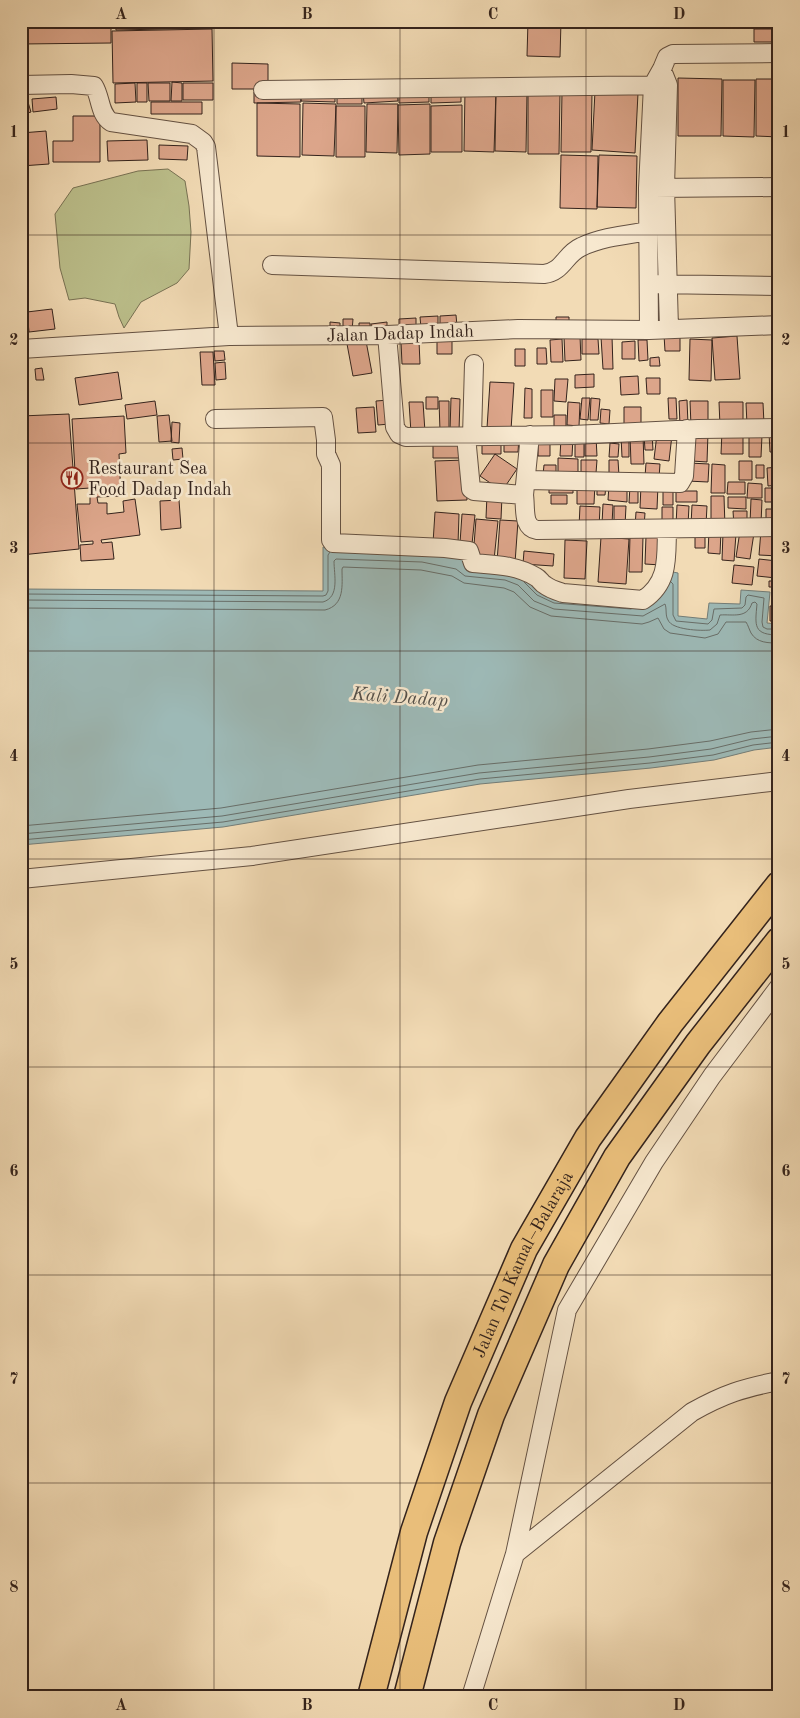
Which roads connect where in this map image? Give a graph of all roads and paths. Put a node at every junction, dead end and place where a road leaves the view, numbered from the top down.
1 (779, 53) edge
2 (661, 80) junction
3 (21, 85) edge
4 (263, 90) dead end
5 (779, 187) edge
6 (657, 188) junction
7 (649, 231) junction
8 (272, 266) dead end
9 (668, 284) junction
10 (649, 285) junction
11 (779, 286) edge
12 (779, 325) edge
13 (669, 328) junction
14 (649, 330) junction
15 (386, 335) junction
16 (229, 336) junction
17 (21, 349) edge
18 (474, 364) dead end
19 (215, 418) dead end
20 (779, 428) edge
21 (687, 429) junction
22 (530, 435) junction
23 (469, 436) junction
24 (525, 488) junction
25 (779, 527) edge
26 (668, 528) junction
27 (779, 781) edge
28 (21, 879) edge
29 (779, 885) edge
30 (779, 941) edge
31 (779, 987) edge
32 (779, 1381) edge
33 (515, 1554) junction
34 (371, 1697) edge
35 (407, 1697) edge
36 (471, 1697) edge

1 - 2 street
2 - 4 street
2 - 6 street
3 - 16 street
5 - 6 street
6 - 7 street
6 - 9 street
7 - 8 street
7 - 10 street
9 - 10 street
9 - 11 street
9 - 13 street
10 - 14 street
12 - 13 street, Jalan Dadap Indah
13 - 14 street, Jalan Dadap Indah
14 - 15 street, Jalan Dadap Indah
15 - 16 street, Jalan Dadap Indah
15 - 23 street
16 - 17 street, Jalan Dadap Indah
18 - 23 street
19 - 26 street
20 - 21 street
21 - 22 street
21 - 24 street
22 - 23 street
22 - 24 street
23 - 24 street
24 - 26 street
25 - 26 street
27 - 28 street
29 - 34 highway, Jalan Tol Kamal–Balaraja
30 - 35 highway, Jalan Tol Kamal–Balaraja
31 - 33 street
32 - 33 street
33 - 36 street

